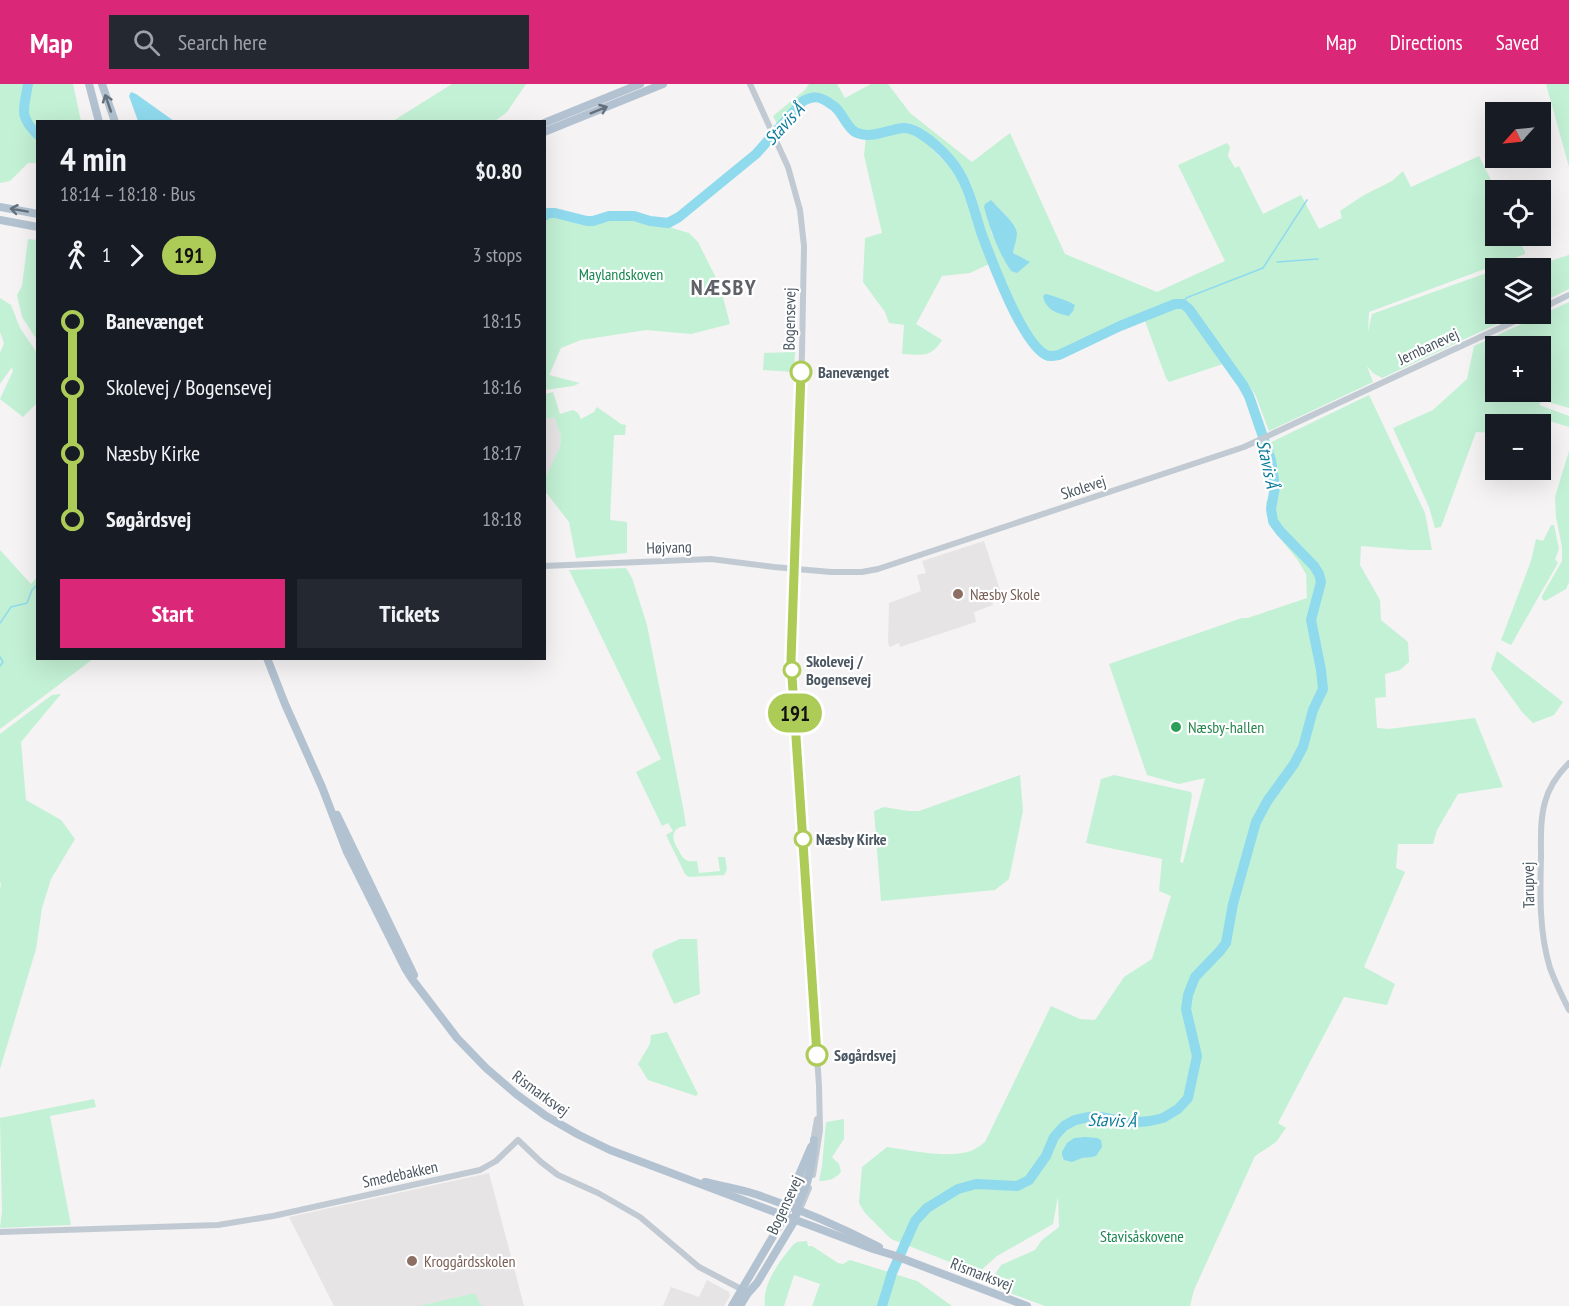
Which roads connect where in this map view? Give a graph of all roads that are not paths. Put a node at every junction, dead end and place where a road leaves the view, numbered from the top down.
1 (102, 84) edge
2 (640, 84) edge
3 (663, 84) edge
4 (750, 84) edge
5 (90, 88) edge
6 (98, 120) edge
7 (114, 120) edge
8 (546, 122) edge
9 (546, 131) edge
10 (0, 207) edge
11 (36, 214) edge
12 (0, 218) edge
13 (36, 222) edge
14 (36, 227) edge
15 (1569, 295) edge
16 (1551, 304) edge
17 (1509, 324) edge
18 (1371, 389) joint
19 (546, 566) edge
20 (794, 569) junction
21 (268, 660) edge
22 (1569, 763) edge
23 (1569, 1010) edge
24 (820, 1104) junction
25 (814, 1140) joint
26 (680, 1177) junction
27 (706, 1187) junction
28 (793, 1213) junction
29 (780, 1226) junction
30 (0, 1233) edge
31 (893, 1255) junction
32 (745, 1291) junction
33 (732, 1306) edge
34 (740, 1306) edge
35 (1027, 1306) edge

7 -> 1 main road
2 - 8 main road
9 -> 3 main road
4 - 20 street, Bogensevej
5 - 6 main road
11 -> 10 main road
12 - 13 main road
12 - 14 main road
15 - 16 street
17 - 18 street, Jernbanevej
18 - 20 street, Skolevej
19 - 20 street, Højvang
20 - 24 street, Bogensevej
21 - 26 main road, Rismarksvej
22 - 23 street, Tarupvej
24 - 25 street, Bogensevej
24 - 28 street, Bogensevej
25 - 28 main road
26 - 27 main road, Rismarksvej
26 - 28 main road, Rismarksvej
27 - 28 main road, Rismarksvej
27 - 29 main road
28 - 29 main road, Bogensevej
28 - 31 main road, Rismarksvej
28 - 31 main road
28 - 32 main road
28 - 32 main road, Bogensevej
29 - 32 main road, Bogensevej
30 - 32 street, Smedebakken
31 - 35 main road, Rismarksvej
32 - 33 main road, Bogensevej
32 - 34 main road, Bogensevej

